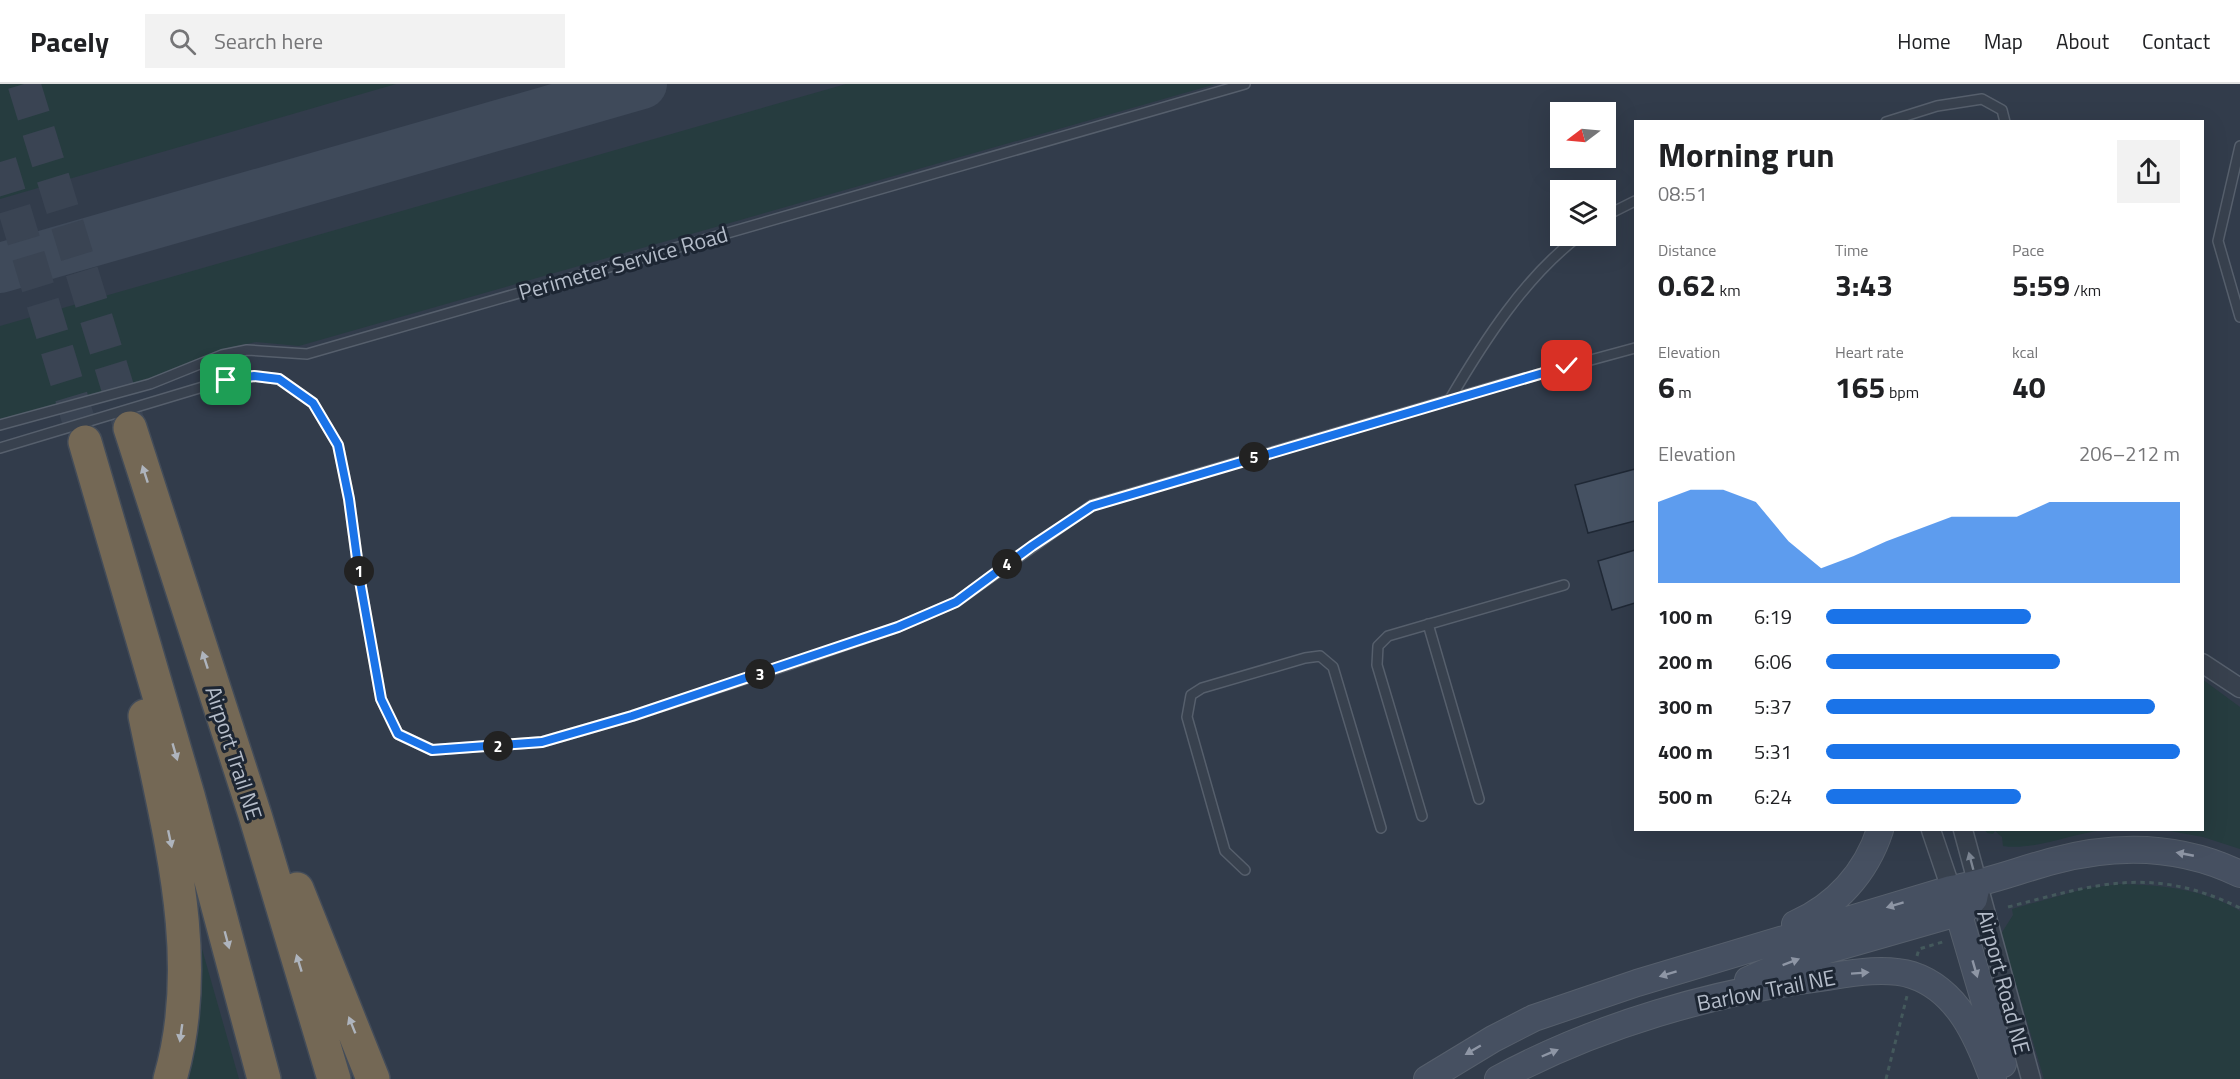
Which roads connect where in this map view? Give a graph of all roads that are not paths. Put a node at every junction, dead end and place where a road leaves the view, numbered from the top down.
1 (1245, 84) edge
2 (1892, 120) edge
3 (2004, 120) edge
4 (2240, 146) edge
5 (1634, 202) edge
6 (1616, 210) edge
7 (1565, 246) edge
8 (2240, 317) edge
9 (1634, 348) edge
10 (1450, 399) junction
11 (0, 425) edge
12 (130, 428) tunnel mouth
13 (85, 442) tunnel mouth
14 (0, 448) edge
15 (106, 514) junction
16 (1564, 585) dead end
17 (1428, 624) junction
18 (2204, 664) edge
19 (2240, 688) edge
20 (1479, 800) dead end
21 (255, 815) junction
22 (1422, 816) dead end
23 (1381, 828) dead end
24 (1880, 831) edge
25 (1931, 831) edge
26 (1963, 831) edge
27 (1245, 870) dead end
28 (2240, 874) edge
29 (1977, 884) junction
30 (1955, 901) junction
31 (1713, 960) junction
32 (1699, 1002) junction
33 (170, 1079) edge
34 (264, 1079) edge
35 (334, 1079) edge
36 (373, 1079) edge
37 (1427, 1079) edge
38 (1498, 1079) edge
39 (1993, 1079) edge
40 (2008, 1079) edge
41 (2031, 1079) edge

1 - 11 lane, Perimeter Service Road
2 - 3 lane
4 - 8 lane
5 - 6 lane
7 - 10 lane
9 - 10 lane
10 - 14 lane
21 -> 12 highway, Airport Trail NE
13 - 15 highway
15 -> 33 highway
15 -> 34 highway
16 - 17 lane
17 - 20 lane
17 - 22 lane
18 - 19 street
35 -> 21 highway, Airport Trail NE
36 -> 21 highway
23 - 27 lane
24 - 31 main road
25 - 30 street
29 -> 26 street, Airport Road NE
28 -> 29 main road, Airport Road NE
29 - 30 main road, Airport Road NE
29 - 41 street, Airport Road NE
30 -> 31 main road, Barlow Trail NE
32 -> 30 main road
30 -> 40 main road
31 -> 37 main road, Barlow Trail NE
38 -> 32 main road, Barlow Trail NE
32 -> 39 main road, Barlow Trail NE

